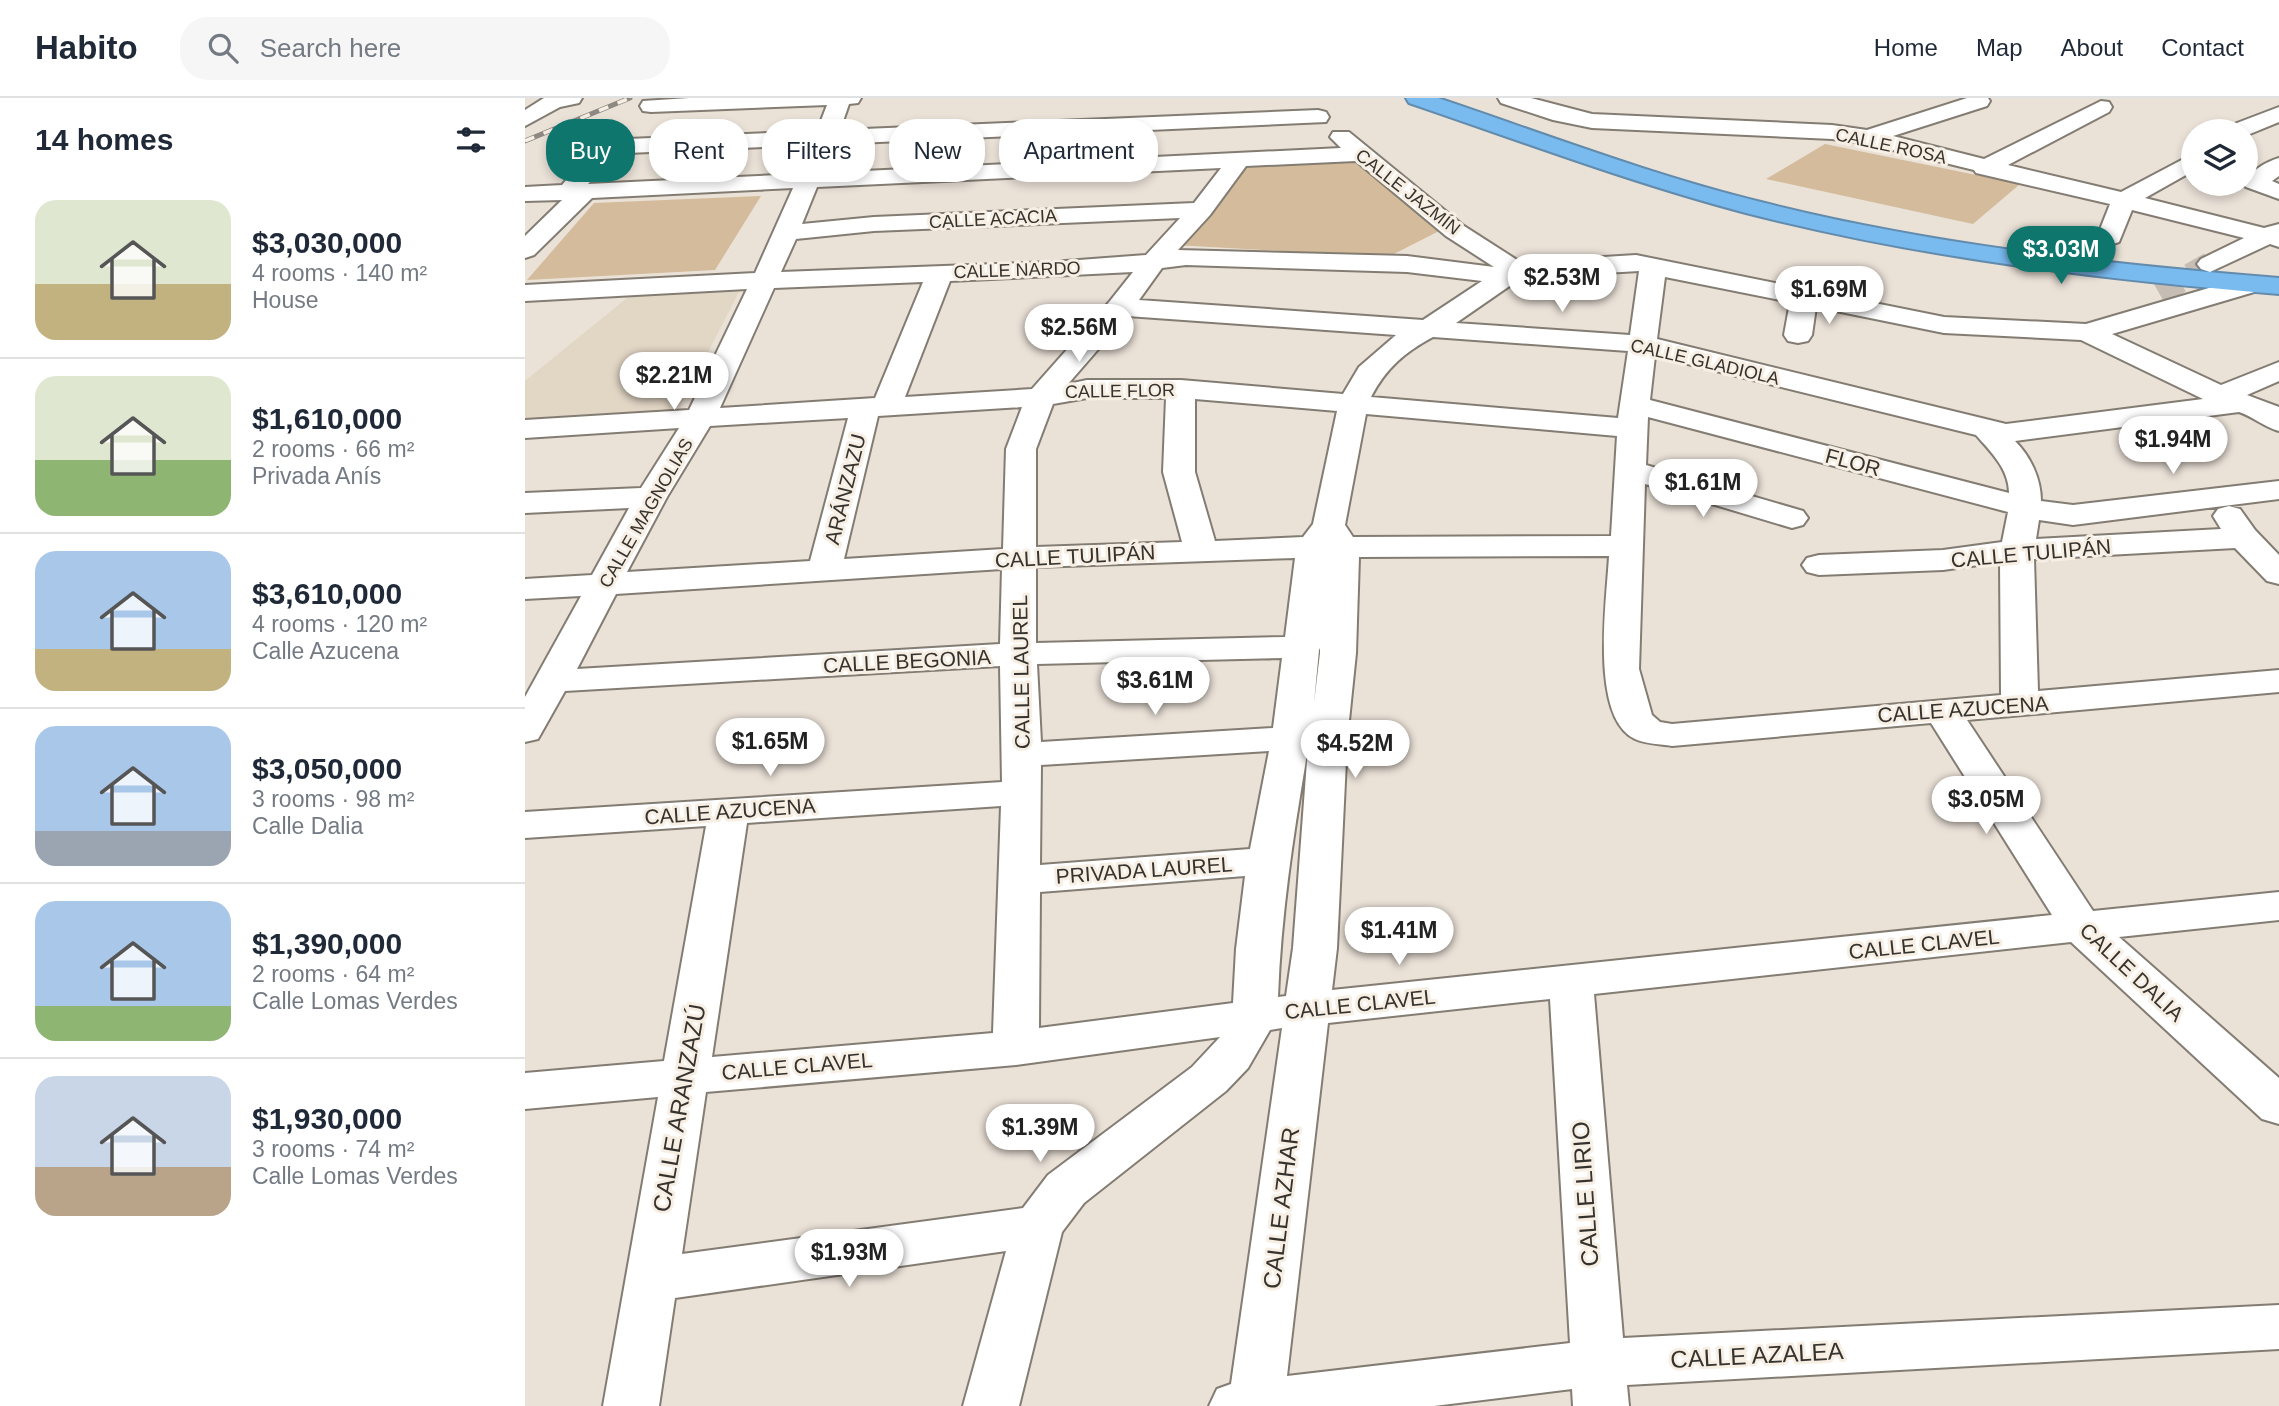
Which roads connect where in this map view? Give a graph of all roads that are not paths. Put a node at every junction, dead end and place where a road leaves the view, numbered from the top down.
1 (839, 98) edge
2 (850, 98) edge
3 (1304, 98) edge
4 (1417, 98) edge
5 (1509, 98) edge
6 (554, 99) edge
7 (1979, 101) dead end
8 (1654, 102) dead end
9 (651, 106) dead end
10 (2101, 107) dead end
11 (1618, 108) edge
12 (2279, 114) edge
13 (1318, 117) junction
14 (1047, 118) joint
15 (525, 119) edge
16 (832, 119) edge
17 (2258, 123) edge
18 (875, 134) edge
19 (1868, 137) junction
20 (762, 141) edge
21 (1359, 154) junction
22 (1238, 162) junction
23 (2279, 165) edge
24 (1158, 166) edge
25 (1984, 168) junction
26 (2181, 168) edge
27 (999, 173) edge
28 (875, 179) edge
29 (809, 182) joint
30 (1050, 182) edge
31 (2279, 192) edge
32 (525, 194) edge
33 (575, 194) junction
34 (2123, 201) junction
35 (1201, 209) junction
36 (1049, 216) junction
37 (1455, 230) junction
38 (786, 233) junction
39 (2275, 235) edge
40 (2110, 237) dead end
41 (525, 250) edge
42 (1155, 260) junction
43 (1407, 264) junction
44 (2210, 264) tunnel mouth
45 (1653, 265) junction
46 (1052, 270) junction
47 (940, 273) junction
48 (1515, 276) junction
49 (766, 280) junction
50 (2266, 285) edge
51 (525, 293) edge
52 (2159, 293) tunnel mouth
53 (1804, 296) junction
54 (1120, 307) junction
55 (1971, 327) junction
56 (1430, 328) junction
57 (2086, 331) junction
58 (1798, 335) dead end
59 (1642, 344) junction
60 (2279, 370) edge
61 (1181, 389) junction
62 (1041, 397) junction
63 (1353, 404) junction
64 (876, 407) junction
65 (2257, 408) edge
66 (1633, 416) junction
67 (700, 419) junction
68 (525, 429) edge
69 (1987, 429) junction
70 (1630, 470) junction
71 (2279, 490) edge
72 (651, 497) junction
73 (2217, 497) junction
74 (525, 503) edge
75 (2025, 508) junction
76 (1792, 518) dead end
77 (2243, 537) junction
78 (1328, 540) junction
79 (1627, 546) junction
80 (2017, 550) junction
81 (1201, 551) junction
82 (1020, 558) junction
83 (1819, 565) dead end
84 (825, 569) junction
85 (2279, 574) edge
86 (604, 585) junction
87 (525, 589) edge
88 (1303, 647) junction
89 (1018, 654) junction
90 (2279, 681) edge
91 (540, 692) edge
92 (2020, 706) junction
93 (1942, 711) junction
94 (525, 731) edge
95 (1291, 738) junction
96 (1021, 774) junction
97 (729, 811) junction
98 (525, 825) edge
99 (1268, 861) junction
100 (1020, 880) junction
101 (2279, 906) edge
102 (2081, 927) junction
103 (1571, 982) junction
104 (1307, 1009) junction
105 (1255, 1016) junction
106 (1016, 1048) junction
107 (685, 1075) junction
108 (525, 1091) edge
109 (2279, 1106) edge
110 (1038, 1226) junction
111 (650, 1280) junction
112 (2279, 1326) edge
113 (1599, 1385) edge
114 (1250, 1405) edge
115 (631, 1406) edge
116 (991, 1406) edge

1 - 2 street
1 - 9 street
1 - 16 street, CALLE MAGNOLIAS
3 - 13 street, CALLE JAZMÍN
4 - 50 highway
5 - 11 street, CALLE ROSA
6 - 15 street
7 - 19 street
8 - 11 street
10 - 25 street
11 - 19 street, CALLE ROSA
12 - 17 street
13 - 14 street
13 - 21 street, CALLE JAZMÍN
14 - 18 street
19 - 25 street, CALLE ROSA
20 - 33 street
21 - 22 street
21 - 37 street, CALLE JAZMÍN
22 - 24 street
22 - 35 street, CALLE LAUREL
23 - 31 street
25 - 34 street, CALLE ROSA
26 - 34 street
27 - 28 street
29 - 33 street
29 - 38 street, CALLE MAGNOLIAS
30 - 36 street
32 - 33 street
33 - 41 street
34 - 39 street, CALLE ROSA
34 - 40 street
35 - 36 street, CALLE ACACIA
35 - 42 street, CALLE LAUREL
36 - 38 street, CALLE ACACIA
36 - 46 street
37 - 43 street
37 - 48 street, CALLE JAZMÍN
38 - 49 street, CALLE MAGNOLIAS
39 - 44 street
42 - 43 street, CALLE NARDO
42 - 46 street, CALLE NARDO
42 - 54 street, CALLE LAUREL
43 - 48 street, CALLE NARDO
45 - 48 street
45 - 53 street
45 - 59 street
46 - 47 street, CALLE NARDO
47 - 49 street, CALLE NARDO
47 - 64 street, ARÁNZAZU
48 - 56 street
49 - 51 street, CALLE NARDO
49 - 67 street, CALLE MAGNOLIAS
50 - 57 street
52 - 55 street
53 - 55 street
53 - 58 street
54 - 56 street, CALLE GLADIOLA
54 - 62 street, CALLE LAUREL
55 - 57 street
56 - 59 street, CALLE GLADIOLA
56 - 63 street
57 - 65 street
59 - 66 street
59 - 69 street, CALLE GLADIOLA
60 - 65 street, CALLE GLADIOLA
61 - 62 street, CALLE FLOR
61 - 63 street, CALLE FLOR
61 - 81 street
62 - 64 street, CALLE FLOR
62 - 82 street, CALLE LAUREL
63 - 66 street, CALLE FLOR
63 - 78 street
64 - 67 street, CALLE FLOR
64 - 84 street, ARÁNZAZU
65 - 69 street, CALLE GLADIOLA
66 - 70 street
66 - 75 street, FLOR
67 - 68 street, CALLE FLOR
67 - 72 street, CALLE MAGNOLIAS
69 - 75 street
70 - 76 street
70 - 79 street
71 - 73 street, FLOR
72 - 74 street
72 - 86 street, CALLE MAGNOLIAS
73 - 75 street, FLOR
73 - 77 street
75 - 80 street
77 - 80 street, CALLE TULIPÁN
77 - 85 street
78 - 79 street, CALLE TULIPÁN
78 - 81 street, CALLE TULIPÁN
78 - 88 street
78 - 104 street, CALLE AZHAR
79 - 93 street, CALLE AZUCENA
80 - 83 street, CALLE TULIPÁN
80 - 92 street
81 - 82 street, CALLE TULIPÁN
82 - 84 street, CALLE TULIPÁN
82 - 89 street, CALLE LAUREL
84 - 86 street, CALLE TULIPÁN
86 - 87 street, CALLE TULIPÁN
86 - 91 street, CALLE MAGNOLIAS
88 - 89 street, CALLE BEGONIA
88 - 95 street
89 - 91 street, CALLE BEGONIA
89 - 96 street, CALLE LAUREL
90 - 92 street, CALLE AZUCENA
91 - 94 street, CALLE MAGNOLIAS
92 - 93 street, CALLE AZUCENA
93 - 102 street, CALLE DALIA
95 - 96 street, CALLE AZUCENA
95 - 99 street
96 - 97 street, CALLE AZUCENA
96 - 100 street, CALLE LAUREL
97 - 98 street, CALLE AZUCENA
97 - 107 street, CALLE ARANZAZÚ
99 - 100 street, PRIVADA LAUREL
99 - 105 street
100 - 106 street, CALLE LAUREL
101 - 102 street, CALLE CLAVEL
102 - 103 street, CALLE CLAVEL
102 - 109 street, CALLE DALIA
103 - 104 street, CALLE CLAVEL
103 - 113 street, CALLE LIRIO
104 - 105 street, CALLE CLAVEL
104 - 114 street, CALLE AZHAR
105 - 106 street, CALLE CLAVEL
105 - 110 street
106 - 107 street, CALLE CLAVEL
107 - 108 street, CALLE CLAVEL
107 - 111 street, CALLE ARANZAZÚ
110 - 111 street
110 - 116 street
111 - 115 street, CALLE ARANZAZÚ
112 - 113 street, CALLE AZALEA
113 - 114 street, CALLE AZALEA

